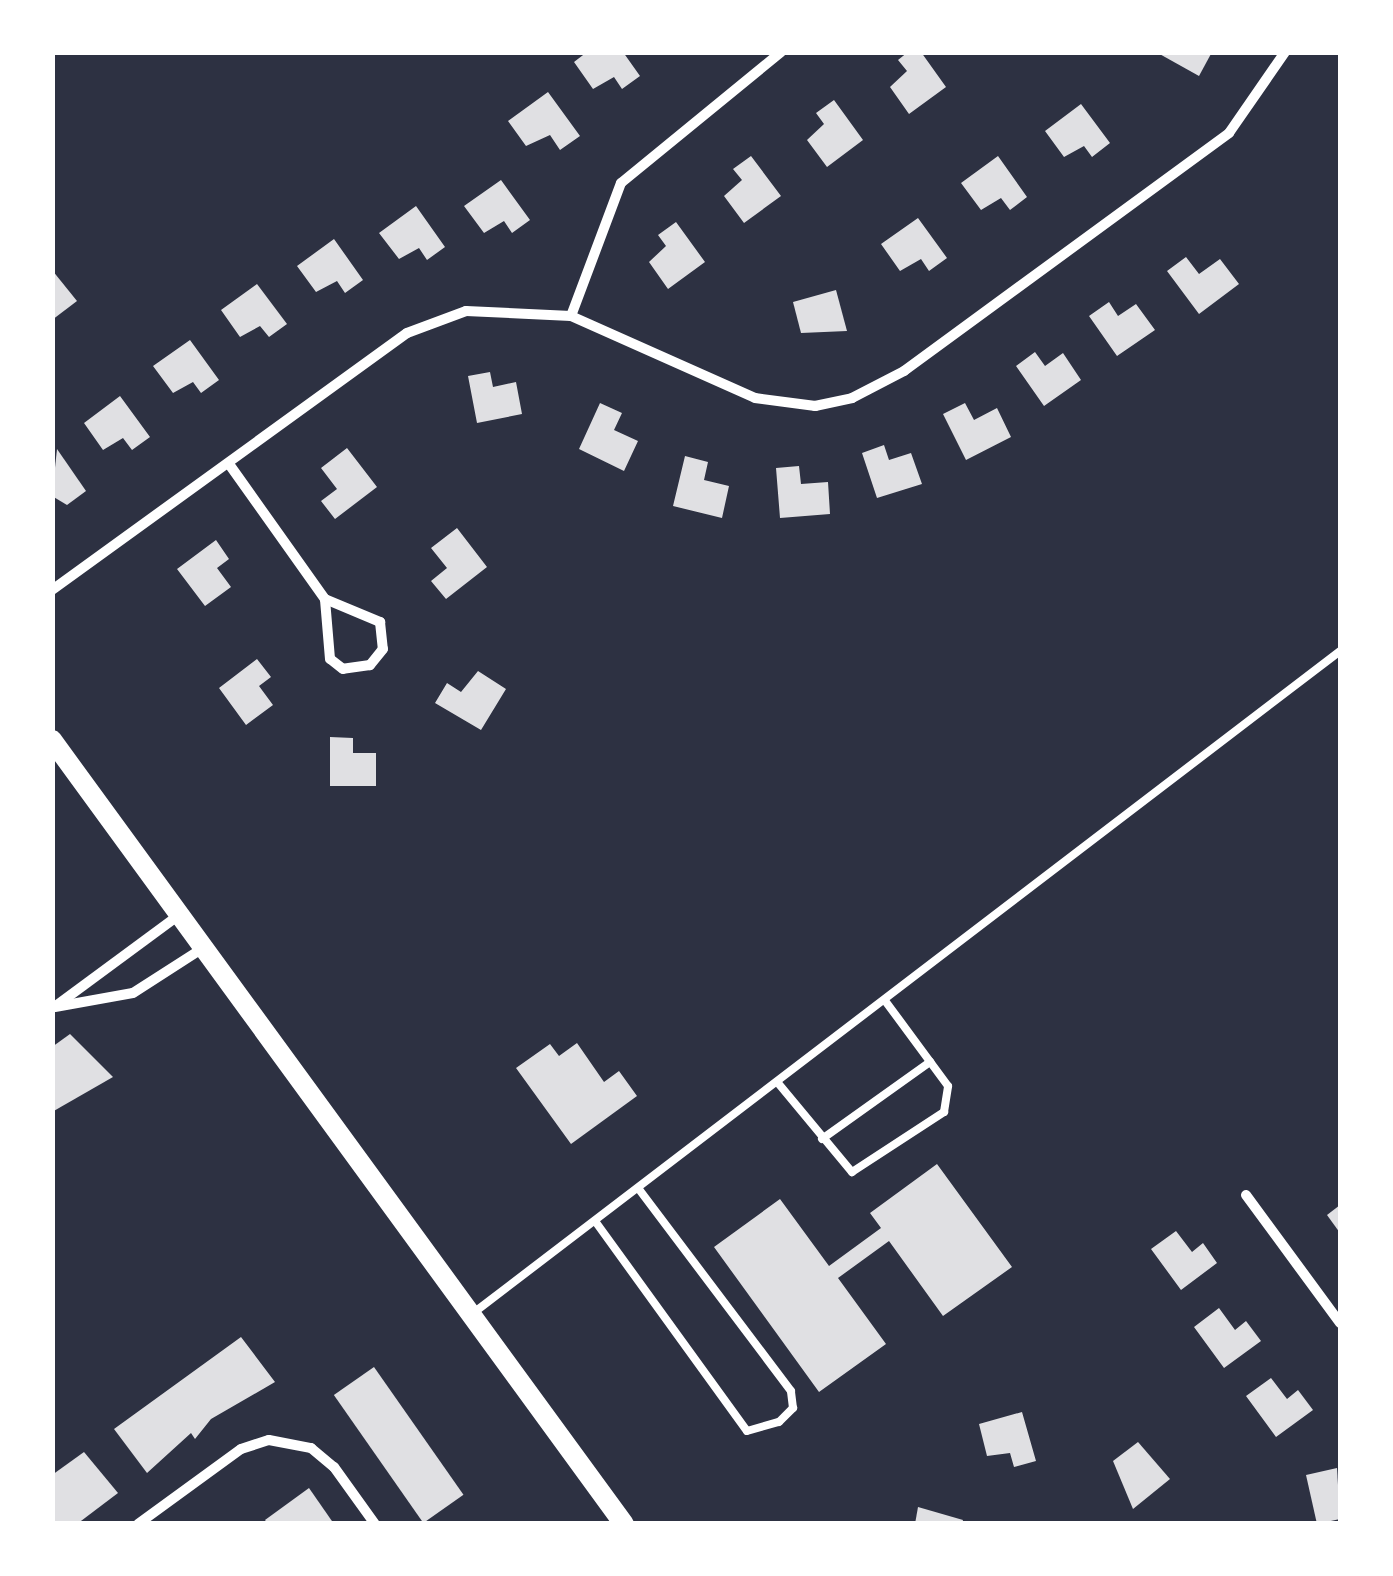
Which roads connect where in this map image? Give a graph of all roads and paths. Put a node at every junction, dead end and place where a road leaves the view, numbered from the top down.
1 (781, 52) edge
2 (1285, 52) edge
3 (571, 316) junction
4 (230, 464) junction
5 (52, 590) edge
6 (325, 599) junction
7 (1340, 651) edge
8 (52, 740) edge
9 (179, 915) junction
10 (202, 948) junction
11 (886, 1002) junction
12 (54, 1008) edge
13 (930, 1062) junction
14 (778, 1083) junction
15 (822, 1139) junction
16 (638, 1188) junction
17 (1246, 1195) dead end
18 (595, 1221) junction
19 (472, 1314) junction
20 (1340, 1323) edge
21 (138, 1524) edge
22 (375, 1524) edge
23 (624, 1524) edge

1 - 3 street
2 - 3 street
3 - 4 street
4 - 5 street
4 - 6 street
6 - 6 street
7 - 11 lane
8 - 9 main road
9 - 10 main road
9 - 12 street
10 - 12 street
10 - 19 main road
11 - 13 lane
11 - 14 lane
13 - 15 lane
13 - 15 lane
14 - 15 lane
14 - 16 lane
16 - 18 lane
16 - 18 lane
17 - 20 street
18 - 19 lane
19 - 23 main road
21 - 22 street

